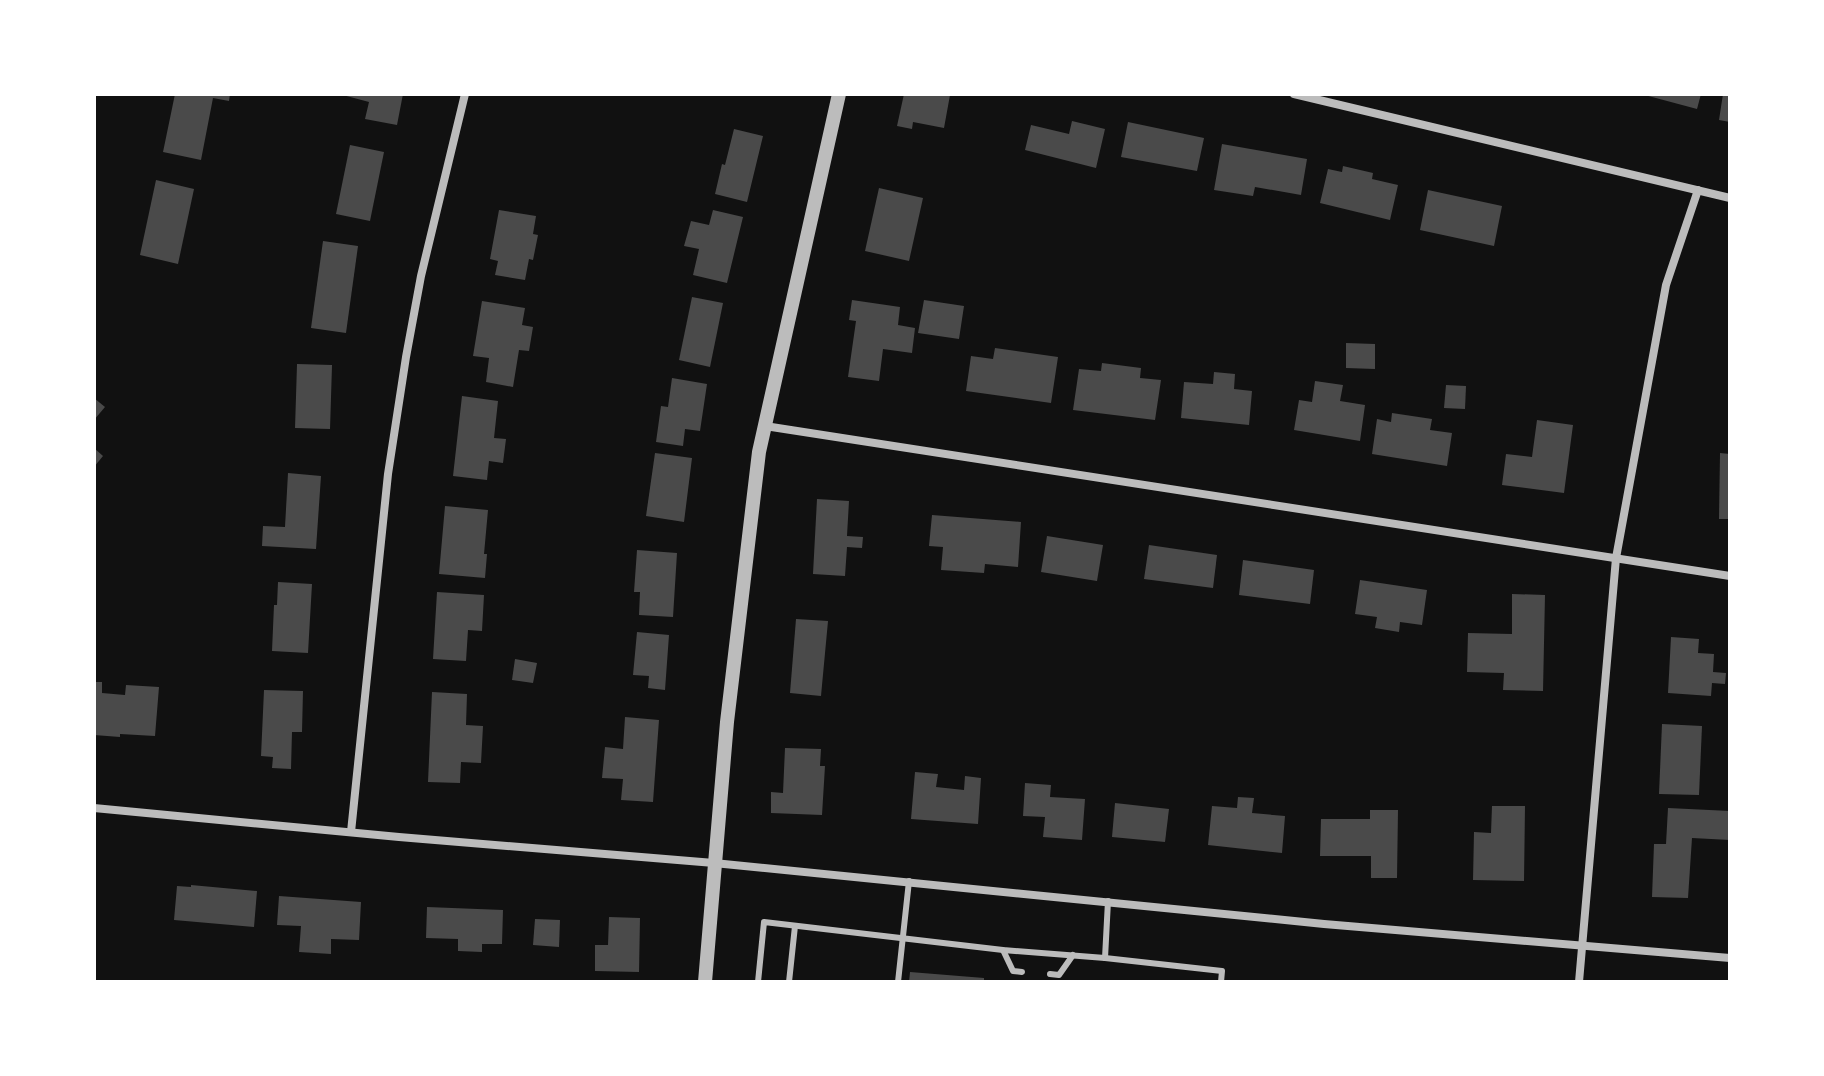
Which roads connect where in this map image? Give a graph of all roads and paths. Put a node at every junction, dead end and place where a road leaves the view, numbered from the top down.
1 (465, 94) edge
2 (839, 94) edge
3 (1294, 94) edge
4 (1698, 190) junction
5 (1730, 198) edge
6 (765, 426) junction
7 (1616, 558) junction
8 (1730, 576) edge
9 (94, 808) edge
10 (351, 832) junction
11 (714, 863) junction
12 (909, 881) junction
13 (1108, 901) junction
14 (795, 926) junction
15 (902, 939) junction
16 (1582, 945) junction
17 (1003, 950) junction
18 (1073, 955) junction
19 (1105, 958) junction
20 (1730, 958) edge
21 (1022, 972) dead end
22 (1050, 974) dead end
23 (705, 982) edge
24 (758, 982) edge
25 (789, 982) edge
26 (898, 982) edge
27 (1221, 982) edge
28 (1579, 982) edge

1 - 10 street
2 - 6 street
3 - 4 street
4 - 5 street
4 - 7 street
6 - 7 street
6 - 11 street
7 - 8 street
7 - 16 street
9 - 10 street
10 - 11 street
11 - 12 street
11 - 23 street
12 - 13 street
12 - 15 lane
13 - 16 street
13 - 19 lane
14 - 15 lane
14 - 24 lane
14 - 25 lane
15 - 17 lane
15 - 26 lane
16 - 20 street
16 - 28 street
17 - 18 lane
17 - 21 lane
18 - 19 lane
18 - 22 lane
19 - 27 lane

